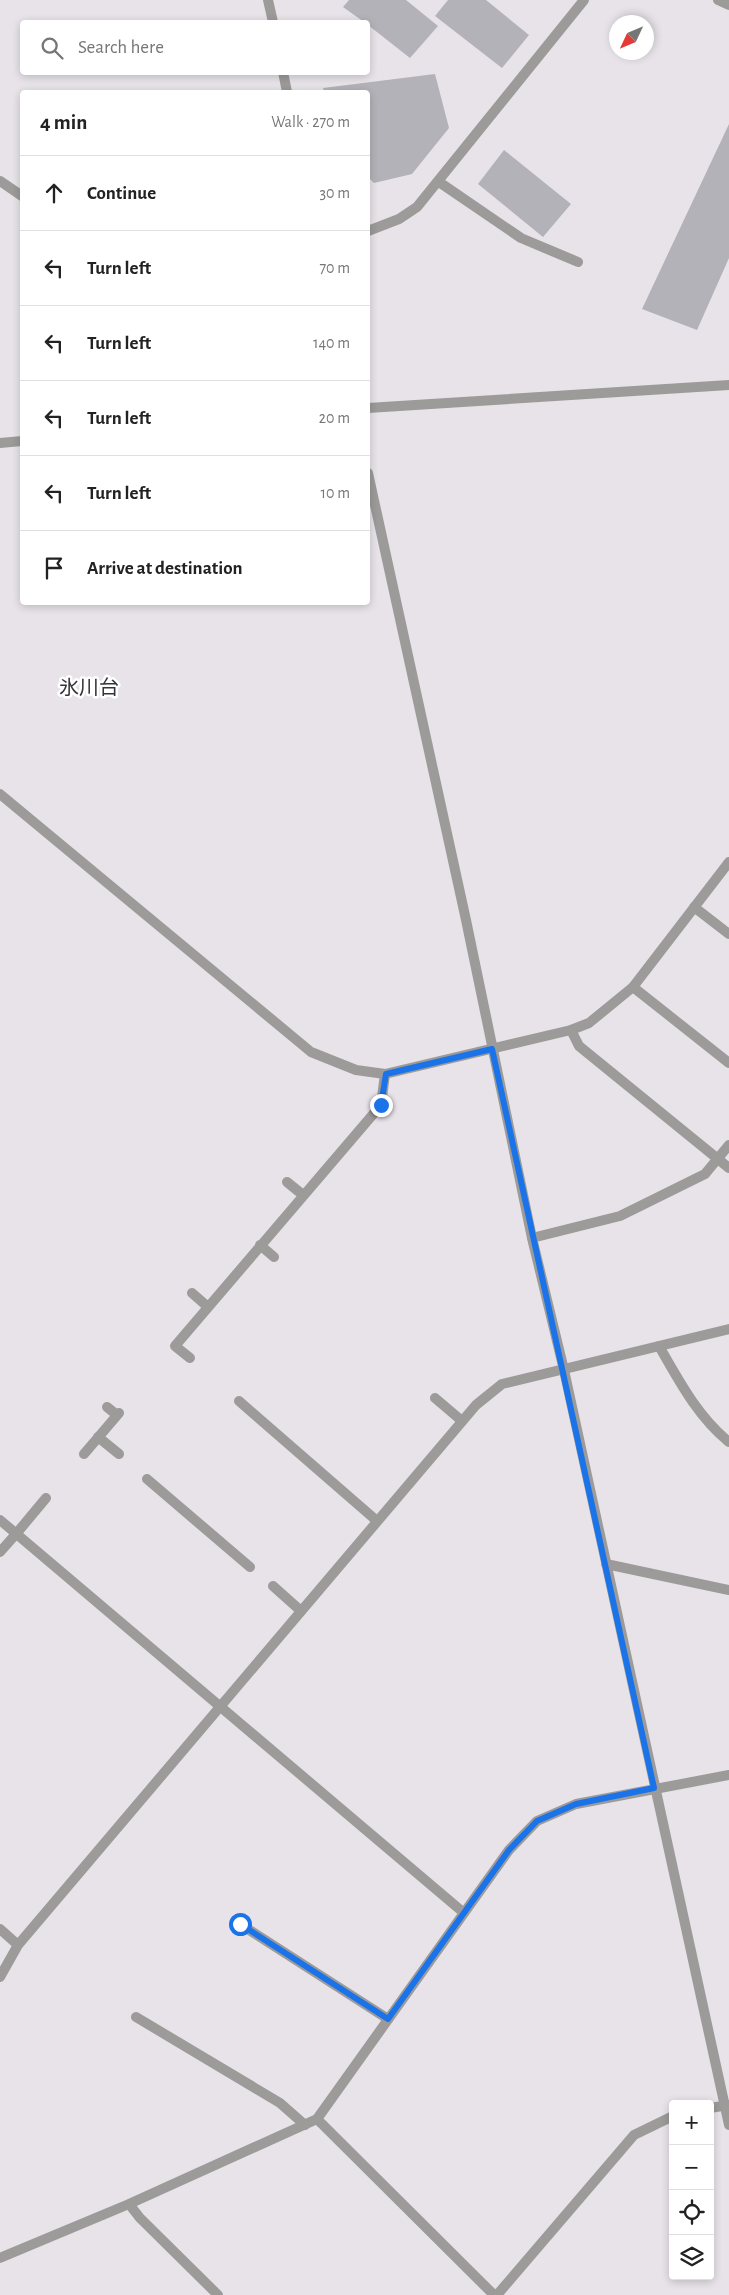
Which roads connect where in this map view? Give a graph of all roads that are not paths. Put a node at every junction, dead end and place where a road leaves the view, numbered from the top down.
1 (268, 0) edge
2 (584, 0) edge
3 (718, 0) edge
4 (729, 5) edge
5 (273, 20) edge
6 (284, 75) edge
7 (287, 90) edge
8 (0, 181) edge
9 (439, 182) junction
10 (20, 195) edge
11 (370, 230) edge
12 (578, 262) dead end
13 (729, 385) edge
14 (370, 408) edge
15 (20, 441) edge
16 (0, 443) edge
17 (370, 482) edge
18 (0, 794) edge
19 (729, 862) edge
20 (694, 908) junction
21 (729, 934) edge
22 (633, 987) junction
23 (571, 1030) junction
24 (492, 1049) junction
25 (729, 1064) edge
26 (386, 1074) junction
27 (729, 1145) edge
28 (718, 1159) junction
29 (729, 1168) edge
30 (288, 1182) dead end
31 (303, 1196) junction
32 (532, 1238) junction
33 (260, 1245) junction
34 (274, 1258) dead end
35 (192, 1292) dead end
36 (208, 1307) junction
37 (729, 1329) edge
38 (659, 1346) junction
39 (190, 1358) dead end
40 (564, 1370) junction
41 (436, 1398) dead end
42 (239, 1401) dead end
43 (107, 1407) dead end
44 (462, 1421) junction
45 (98, 1437) junction
46 (729, 1442) edge
47 (84, 1454) dead end
48 (119, 1454) dead end
49 (147, 1479) dead end
50 (46, 1498) dead end
51 (0, 1520) edge
52 (377, 1521) junction
53 (16, 1534) junction
54 (0, 1552) edge
55 (606, 1564) junction
56 (250, 1567) dead end
57 (273, 1586) dead end
58 (729, 1590) edge
59 (301, 1611) junction
60 (220, 1707) junction
61 (729, 1775) edge
62 (654, 1788) junction
63 (464, 1913) junction
64 (240, 1924) dead end
65 (0, 1929) edge
66 (18, 1946) junction
67 (0, 1977) edge
68 (136, 2017) dead end
69 (388, 2019) junction
70 (727, 2105) edge
71 (714, 2107) edge
72 (669, 2118) edge
73 (317, 2119) junction
74 (305, 2124) junction
75 (729, 2125) edge
76 (129, 2204) junction
77 (0, 2258) edge
78 (218, 2295) edge
79 (496, 2295) edge

1 - 5 street
2 - 9 street
3 - 4 street
6 - 7 street
8 - 10 street
9 - 11 street
9 - 12 street
13 - 14 street
15 - 16 street
17 - 24 street
18 - 26 street
19 - 20 street
20 - 21 street
20 - 22 street
22 - 23 street
22 - 25 street
23 - 24 street
23 - 28 street
24 - 26 street
24 - 32 street
26 - 31 street
27 - 28 street
28 - 29 street
28 - 32 street
30 - 31 street
31 - 33 street
32 - 40 street
33 - 34 street
33 - 36 street
35 - 36 street
36 - 39 street
37 - 38 street
38 - 40 street
38 - 46 street
40 - 44 street
40 - 55 street
41 - 44 street
42 - 52 street
43 - 45 street
44 - 52 street
45 - 47 street
45 - 48 street
49 - 56 street
50 - 53 street
51 - 53 street
52 - 59 street
53 - 54 street
53 - 60 street
55 - 58 street
55 - 62 street
57 - 59 street
59 - 60 street
60 - 63 street
60 - 66 street
61 - 62 street
62 - 63 street
62 - 70 street
63 - 69 street
64 - 69 street
65 - 66 street
66 - 67 street
68 - 74 street
69 - 73 street
70 - 71 street
70 - 75 street
72 - 79 street
73 - 74 street
73 - 79 street
74 - 76 street
76 - 77 street
76 - 78 street

